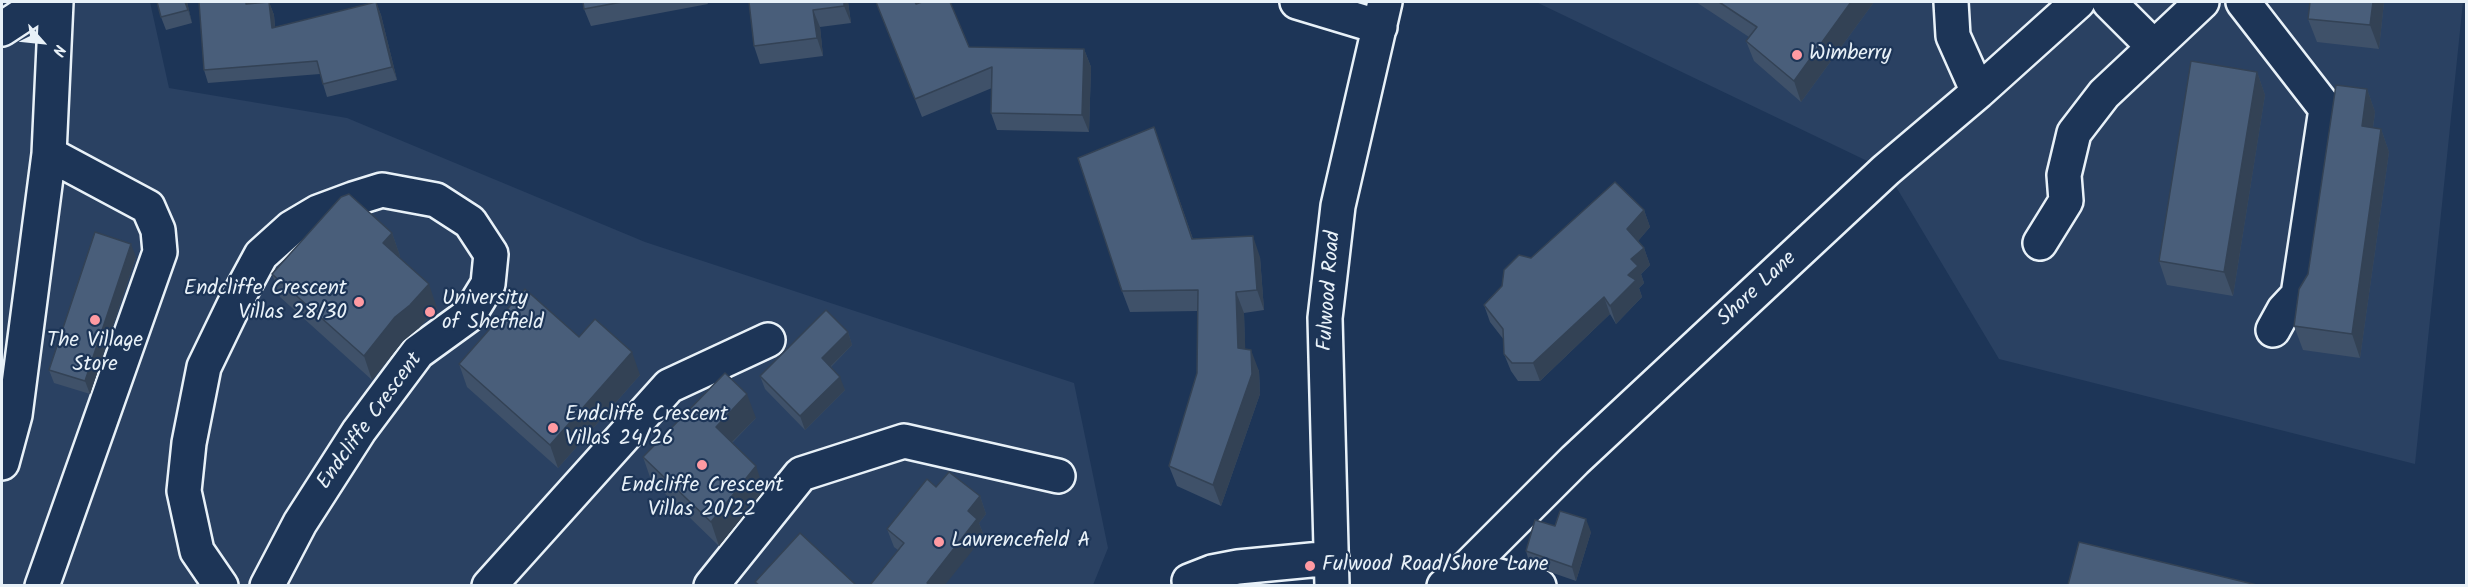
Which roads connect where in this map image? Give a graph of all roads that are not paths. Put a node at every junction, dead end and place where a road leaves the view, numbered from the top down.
1 (43, 2) edge
2 (56, 2) edge
3 (1297, 2) edge
4 (1951, 2) edge
5 (2078, 2) edge
6 (2109, 2) edge
7 (2202, 2) edge
8 (2243, 2) edge
9 (1382, 14) edge
10 (2, 29) edge
11 (2153, 46) junction
12 (1978, 92) junction
13 (49, 154) junction
14 (2040, 243) dead end
15 (2273, 330) dead end
16 (768, 340) dead end
17 (2, 463) edge
18 (1058, 476) dead end
19 (1332, 572) edge
20 (1456, 577) edge
21 (1189, 581) dead end
22 (42, 585) edge
23 (221, 585) edge
24 (267, 585) edge
25 (489, 585) edge
26 (711, 585) edge
27 (1539, 585) edge

1 - 10 street
2 - 13 street
3 - 9 street
4 - 12 street
5 - 12 street, Shore Lane
6 - 11 street
7 - 11 street
8 - 15 street
9 - 19 street, Fulwood Road
11 - 14 street
12 - 20 street, Shore Lane
13 - 17 street
13 - 22 street
16 - 25 street
18 - 26 street
19 - 21 street
20 - 27 street
23 - 24 street, Endcliffe Crescent

